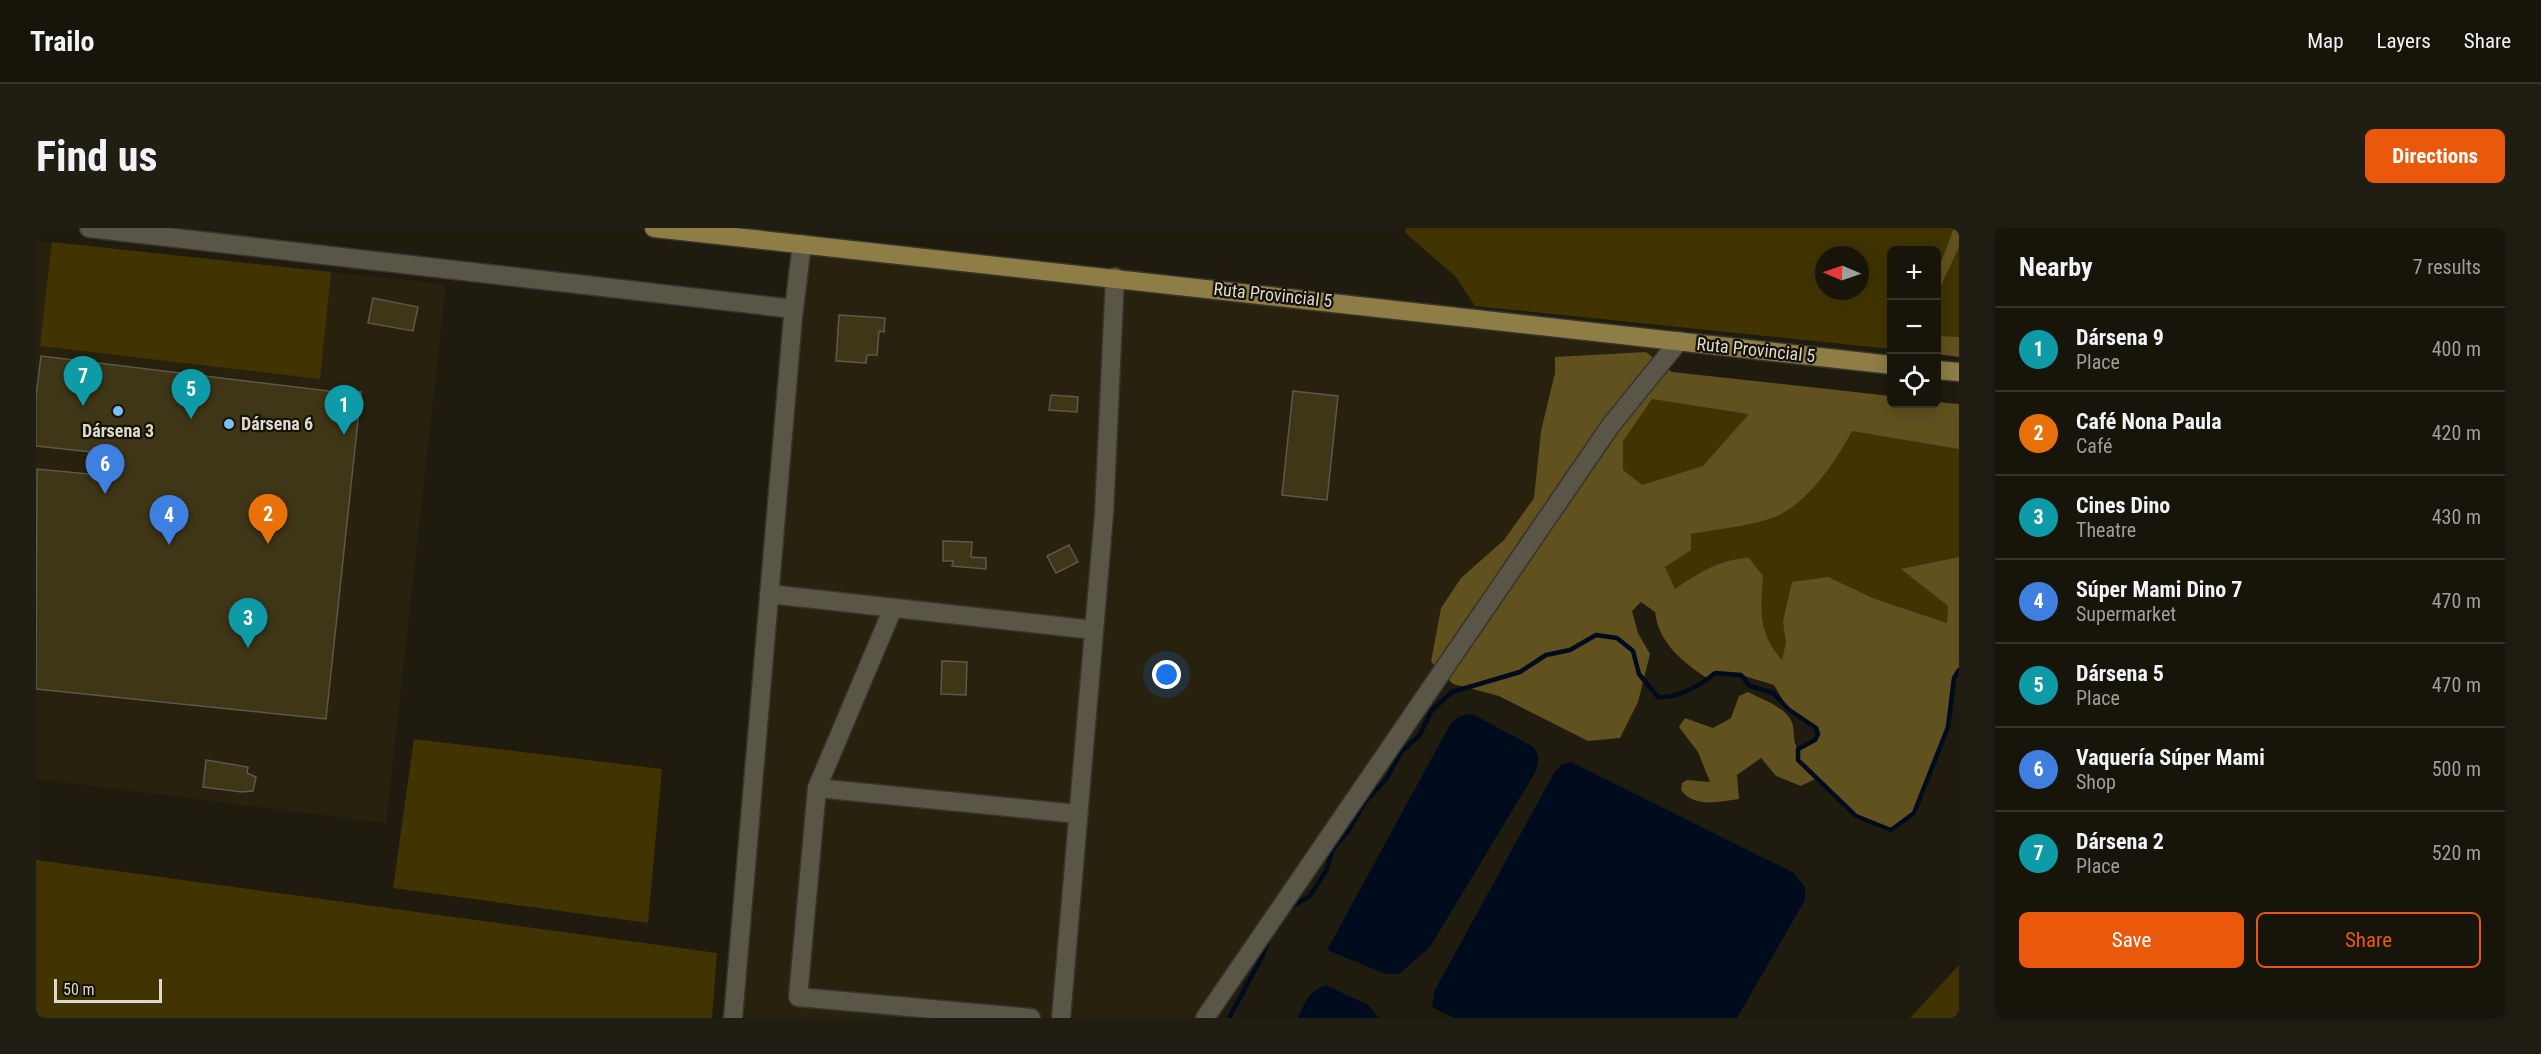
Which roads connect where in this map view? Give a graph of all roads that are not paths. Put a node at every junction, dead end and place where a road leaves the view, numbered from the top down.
1 (89, 228) edge
2 (654, 228) edge
3 (802, 244) junction
4 (1120, 278) junction
5 (794, 309) junction
6 (1679, 341) junction
7 (1887, 364) edge
8 (1941, 370) edge
9 (1959, 372) edge
10 (769, 594) junction
11 (893, 608) junction
12 (1094, 630) junction
13 (817, 788) junction
14 (1078, 814) junction
15 (733, 1018) edge
16 (1031, 1018) edge
17 (1060, 1018) edge
18 (1205, 1018) edge

1 - 5 street
2 - 3 main road, Ruta Provincial 5
3 - 4 main road, Ruta Provincial 5
3 - 5 street
4 - 6 main road, Ruta Provincial 5
4 - 12 street
5 - 10 street
6 - 7 main road, Ruta Provincial 5
6 - 18 street
8 - 9 main road
10 - 11 street
10 - 15 street
11 - 12 street
11 - 13 street
12 - 14 street
13 - 14 street
13 - 16 street
14 - 17 street

